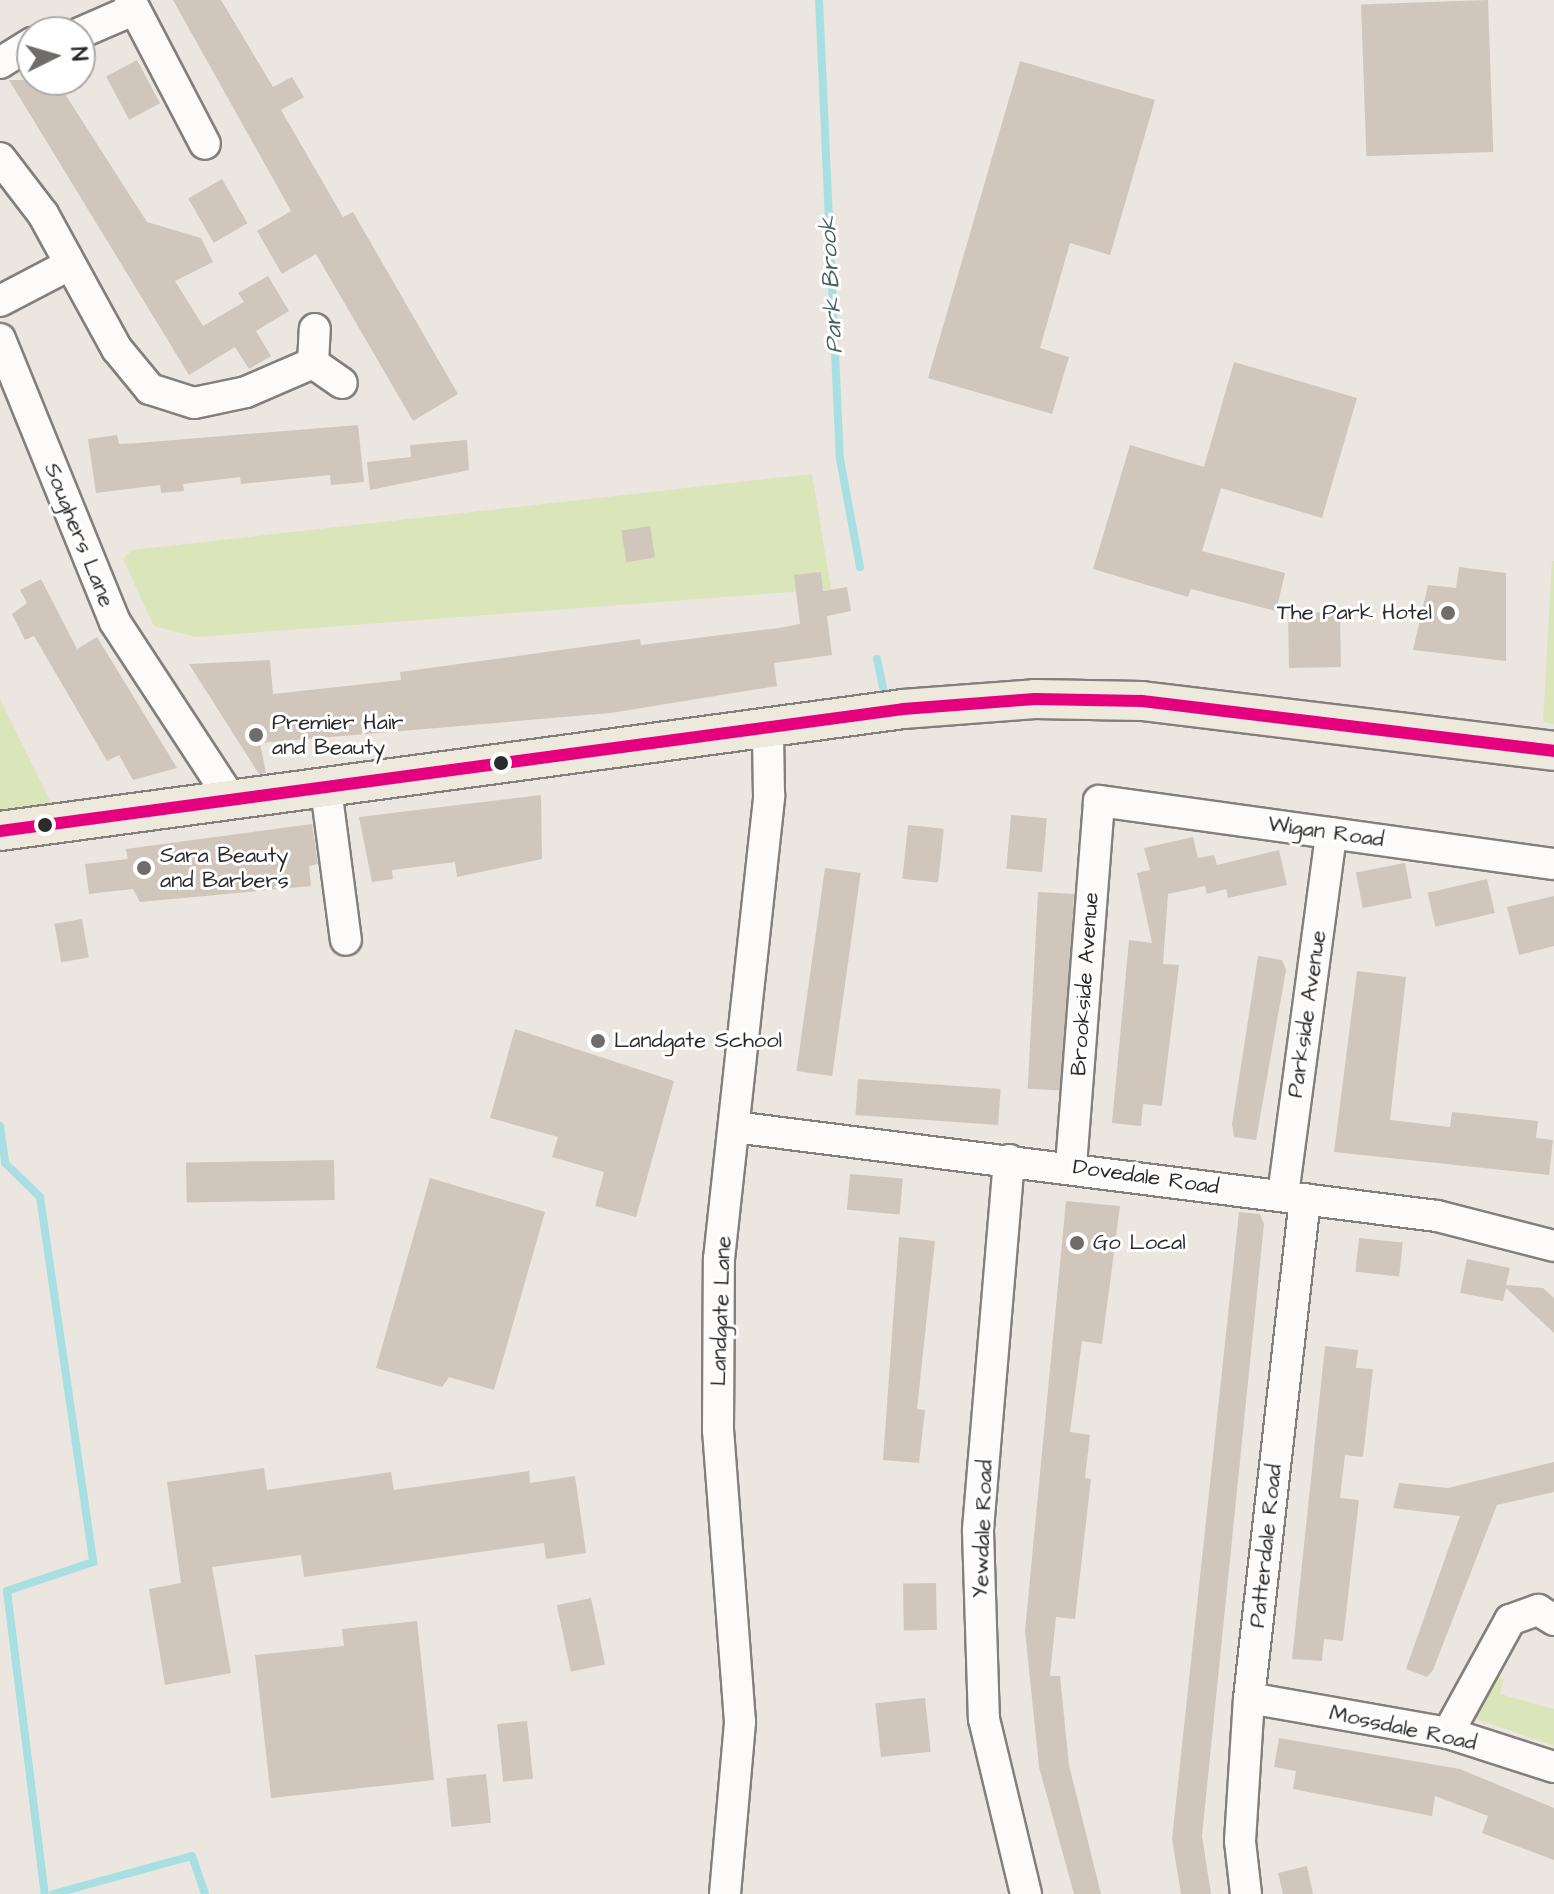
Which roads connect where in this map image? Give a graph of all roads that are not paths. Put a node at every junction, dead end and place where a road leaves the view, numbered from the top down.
1 (132, 5) edge
2 (96, 24) edge
3 (202, 145) dead end
4 (0, 158) edge
5 (69, 265) junction
6 (0, 301) edge
7 (315, 329) dead end
8 (0, 339) edge
9 (313, 363) junction
10 (342, 383) dead end
11 (768, 729) junction
12 (1554, 751) edge
13 (326, 789) junction
14 (231, 799) junction
15 (1099, 801) joint
16 (0, 831) edge
17 (1331, 833) junction
18 (1554, 864) edge
19 (346, 940) dead end
20 (734, 1127) junction
21 (1009, 1160) junction
22 (1071, 1166) junction
23 (1294, 1197) junction
24 (1553, 1244) edge
25 (1554, 1620) edge
26 (1249, 1698) junction
27 (1448, 1733) junction
28 (1554, 1767) edge
29 (725, 1894) edge
30 (1026, 1894) edge
31 (1246, 1894) edge

1 - 2 street
1 - 3 street
4 - 5 street
5 - 6 street
5 - 9 street
7 - 9 street
8 - 14 street, Soughers Lane
9 - 10 street
11 - 12 main road
11 - 13 main road
11 - 20 street, Landgate Lane
13 - 14 main road
13 - 19 street
14 - 16 main road
15 - 17 street, Wigan Road
15 - 22 street, Brookside Avenue
17 - 18 street, Wigan Road
17 - 23 street, Parkside Avenue
20 - 21 street, Dovedale Road
20 - 29 street, Landgate Lane
21 - 22 street, Dovedale Road
21 - 30 street, Yewdale Road
22 - 23 street, Dovedale Road
23 - 24 street, Dovedale Road
23 - 26 street, Patterdale Road
25 - 27 street
26 - 27 street, Mossdale Road
26 - 31 street, Patterdale Road
27 - 28 street, Mossdale Road

